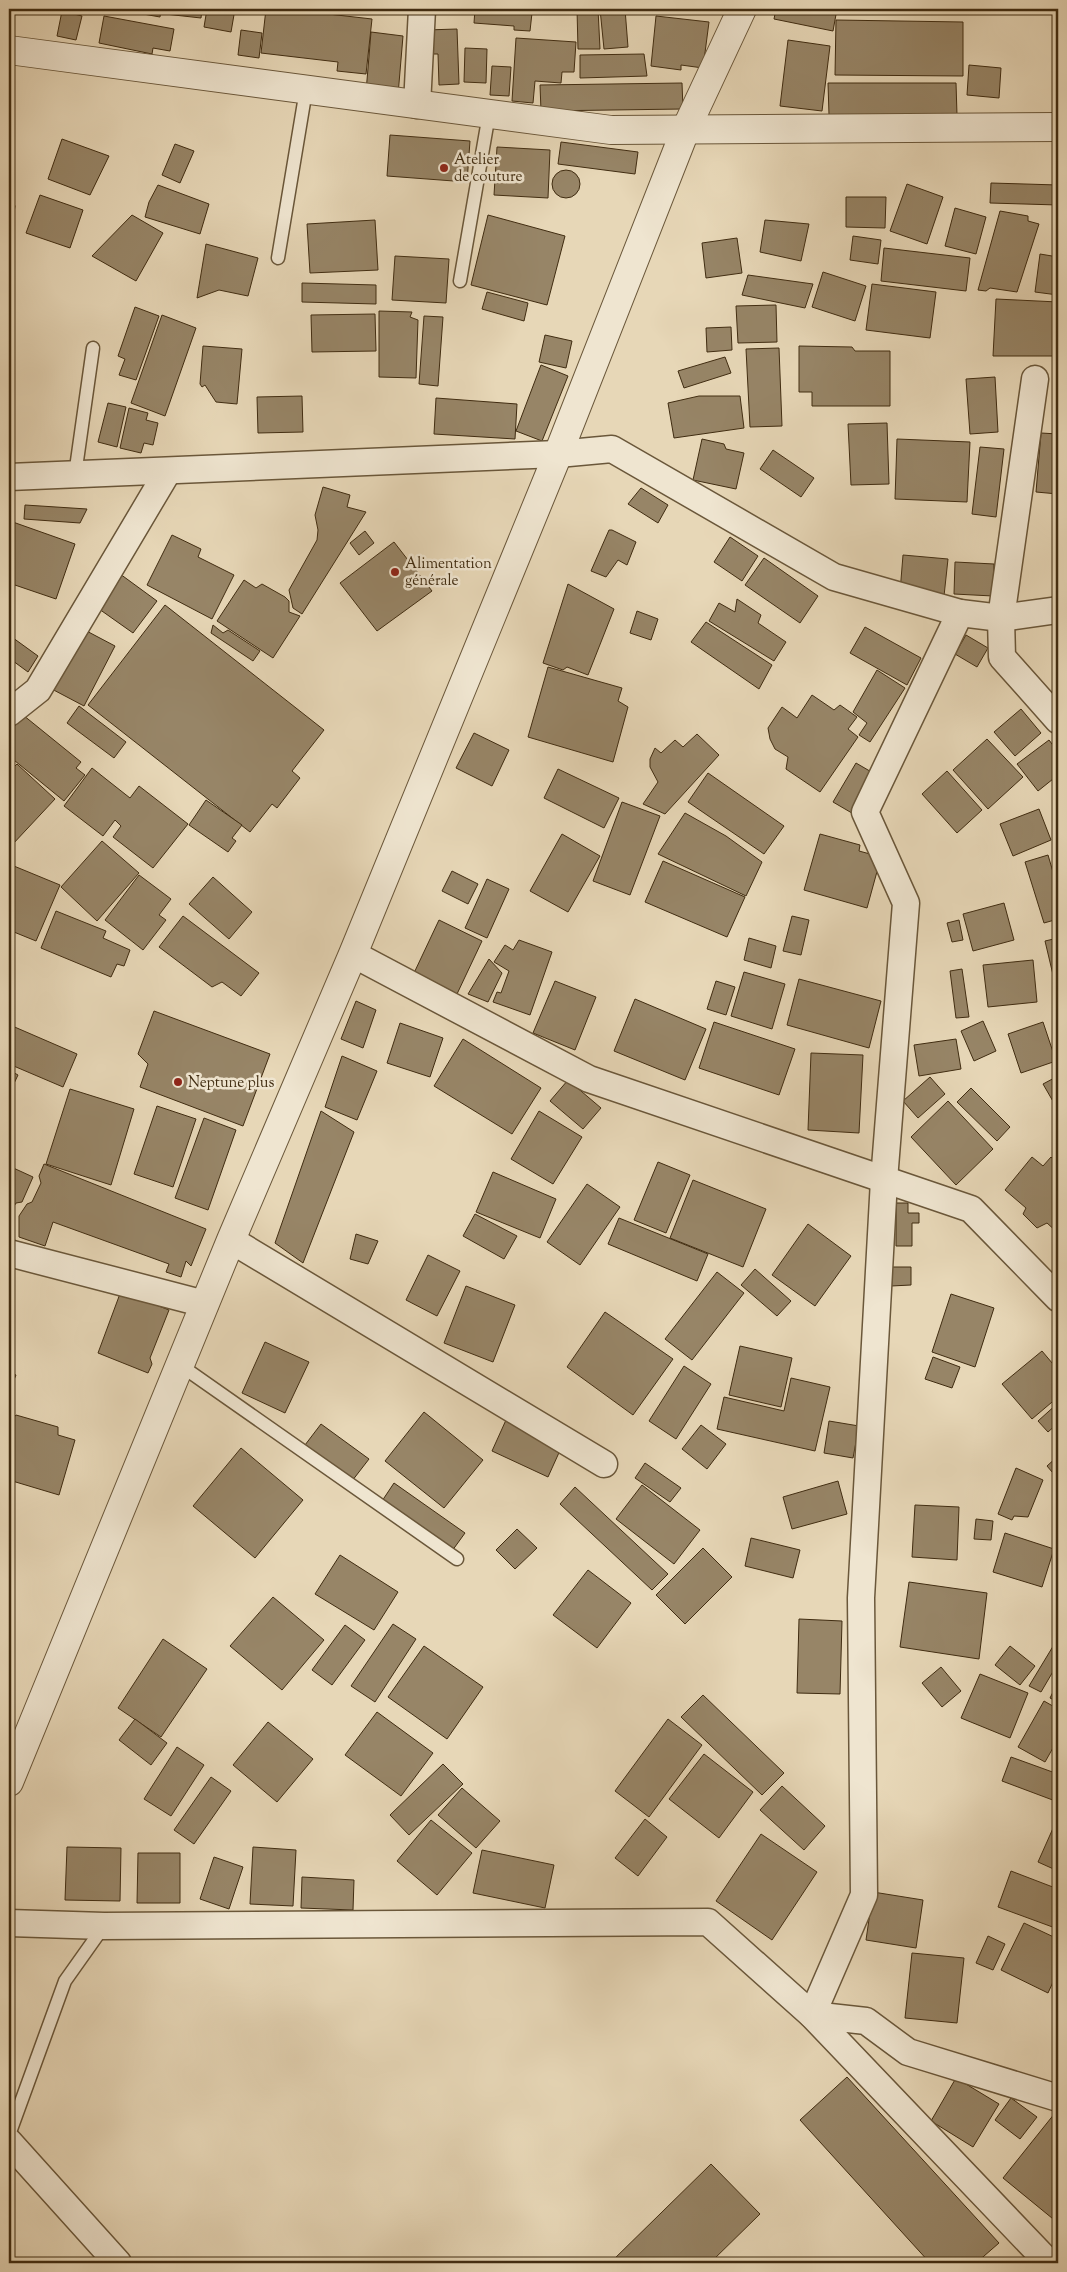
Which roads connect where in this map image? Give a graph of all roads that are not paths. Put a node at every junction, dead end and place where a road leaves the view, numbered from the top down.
1 (422, 9) edge
2 (742, 9) edge
3 (9, 50) edge
4 (306, 90) junction
5 (417, 105) junction
6 (489, 114) junction
7 (1058, 127) edge
8 (685, 131) junction
9 (278, 258) dead end
10 (460, 282) dead end
11 (93, 348) dead end
12 (1035, 379) dead end
13 (558, 454) junction
14 (168, 471) junction
15 (75, 475) junction
16 (9, 478) edge
17 (1058, 610) edge
18 (960, 613) junction
19 (1001, 618) junction
20 (9, 713) edge
21 (1058, 720) edge
22 (353, 954) junction
23 (884, 1180) junction
24 (231, 1240) junction
25 (9, 1253) edge
26 (1058, 1298) edge
27 (205, 1304) junction
28 (180, 1365) junction
29 (604, 1464) dead end
30 (457, 1559) dead end
31 (9, 1782) edge
32 (9, 1922) edge
33 (104, 1926) junction
34 (812, 2015) junction
35 (1058, 2098) edge
36 (9, 2136) edge
37 (9, 2142) edge
38 (118, 2263) edge
39 (1049, 2263) edge

1 - 5 street
2 - 8 street
3 - 4 street
4 - 5 street
4 - 9 lane
5 - 6 street
6 - 8 street
6 - 10 lane
7 - 8 street
8 - 13 street
11 - 15 lane
12 - 19 street
13 - 14 street
13 - 18 street
13 - 22 street
14 - 15 street
14 - 20 street
15 - 16 street
17 - 19 street
18 - 19 street
18 - 23 street
19 - 21 street
22 - 23 street
22 - 24 street
23 - 26 street
23 - 34 street
24 - 27 street
24 - 29 street
25 - 27 street
27 - 28 street
28 - 30 lane
28 - 31 street
32 - 33 street
33 - 34 street
33 - 36 lane
34 - 35 street
34 - 39 street
37 - 38 street

